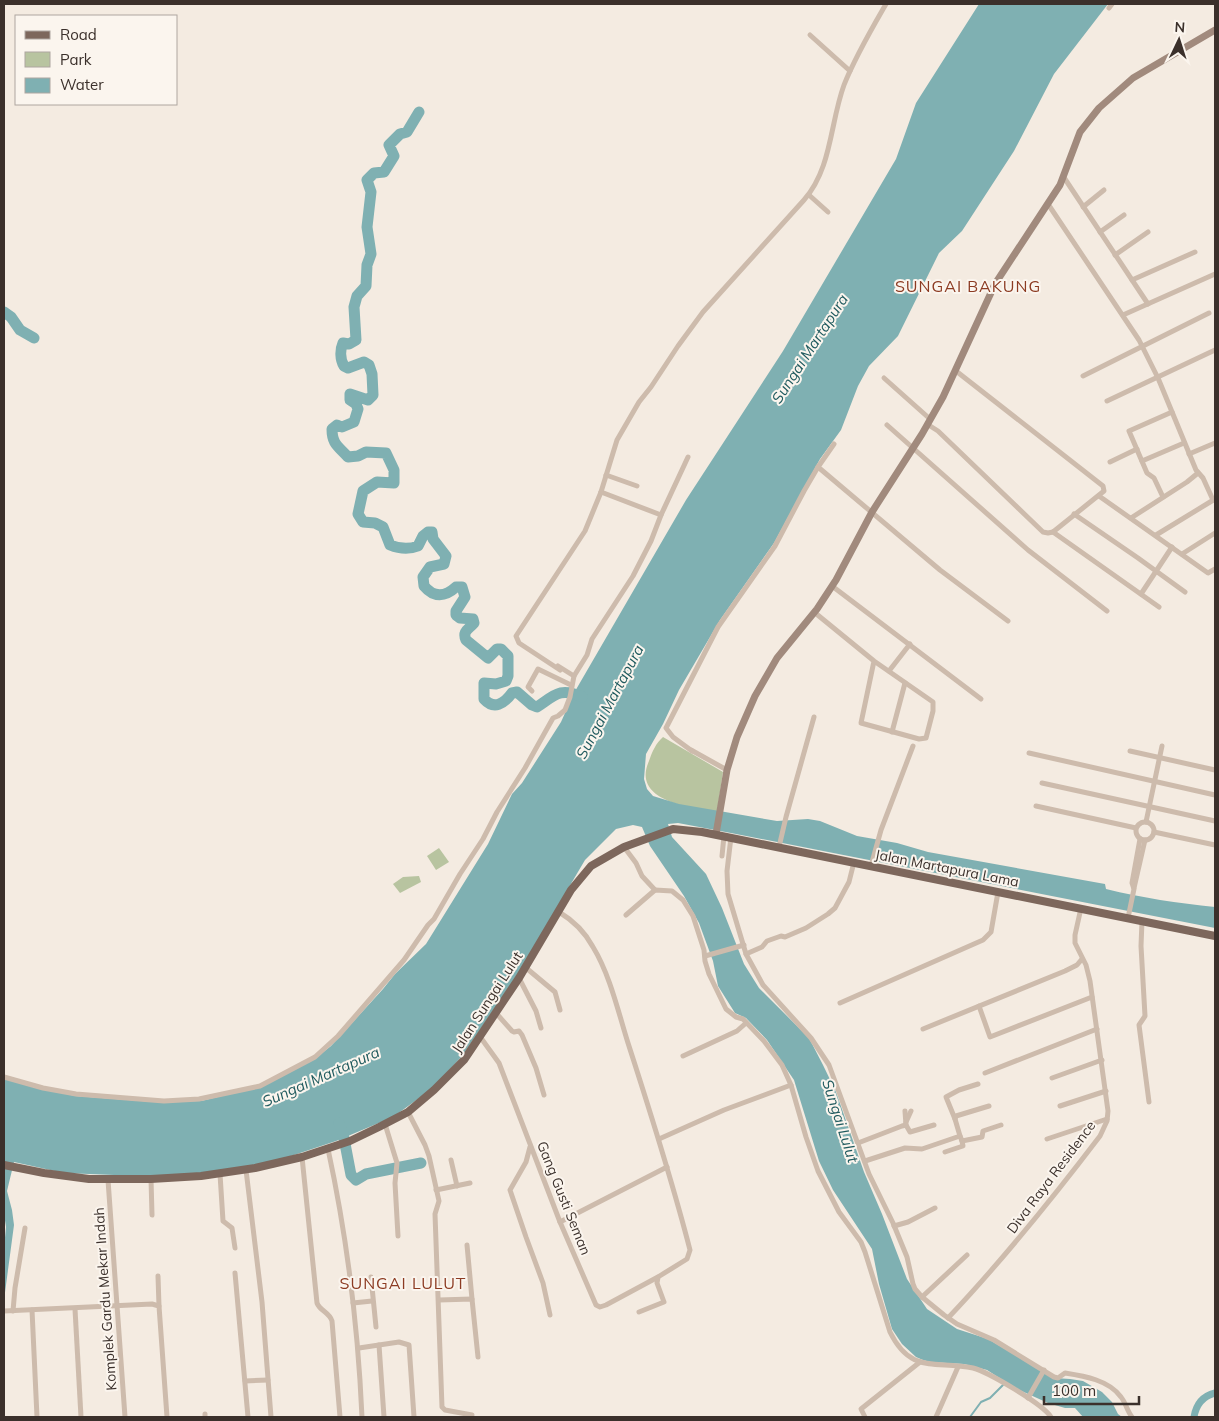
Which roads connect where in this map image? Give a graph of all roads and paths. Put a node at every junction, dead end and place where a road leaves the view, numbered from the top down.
1 (886, 4) edge
2 (1215, 30) edge
3 (810, 35) dead end
4 (850, 71) junction
5 (1063, 176) junction
6 (1104, 190) dead end
7 (809, 195) junction
8 (1048, 204) junction
9 (1083, 207) junction
10 (828, 212) dead end
11 (1124, 215) dead end
12 (1100, 232) junction
13 (1148, 232) dead end
14 (1195, 252) dead end
15 (1115, 255) junction
16 (1215, 274) edge
17 (1132, 280) junction
18 (1148, 304) junction
19 (1210, 313) dead end
20 (1123, 315) junction
21 (1143, 347) junction
22 (1215, 350) edge
23 (956, 370) junction
24 (1083, 376) dead end
25 (884, 378) dead end
26 (1158, 378) junction
27 (1107, 401) dead end
28 (1172, 412) junction
29 (929, 422) junction
30 (887, 425) dead end
31 (1184, 443) junction
32 (1215, 443) edge
33 (834, 444) dead end
34 (912, 448) junction
35 (1137, 449) junction
36 (1189, 454) junction
37 (688, 457) dead end
38 (1142, 461) junction
39 (1110, 462) dead end
40 (818, 467) junction
41 (1198, 473) junction
42 (606, 475) junction
43 (637, 486) dead end
44 (601, 492) junction
45 (1099, 496) junction
46 (1163, 497) junction
47 (1214, 499) edge
48 (872, 512) junction
49 (1074, 514) junction
50 (661, 515) junction
51 (1131, 518) junction
52 (1053, 532) junction
53 (1215, 533) edge
54 (1156, 535) junction
55 (1172, 547) junction
56 (1182, 554) junction
57 (1215, 569) edge
58 (1155, 570) junction
59 (832, 586) junction
60 (1185, 592) dead end
61 (1141, 594) junction
62 (1159, 607) dead end
63 (1107, 611) dead end
64 (814, 612) junction
65 (1008, 621) dead end
66 (910, 644) junction
67 (874, 661) junction
68 (553, 666) junction
69 (560, 670) dead end
70 (889, 672) junction
71 (574, 676) junction
72 (905, 682) junction
73 (571, 687) junction
74 (532, 690) dead end
75 (981, 698) dead end
76 (814, 717) dead end
77 (892, 732) junction
78 (671, 738) dead end
79 (914, 746) dead end
80 (1162, 746) dead end
81 (692, 751) junction
82 (1130, 752) dead end
83 (1029, 753) dead end
84 (1160, 758) junction
85 (727, 770) junction
86 (1215, 770) edge
87 (1155, 782) junction
88 (1042, 783) dead end
89 (1215, 795) edge
90 (1036, 806) dead end
91 (1149, 806) junction
92 (1215, 821) edge
93 (1146, 822) junction
94 (1136, 828) junction
95 (673, 829) joint
96 (1154, 832) junction
97 (722, 835) junction
98 (1143, 840) junction
99 (1215, 845) edge
100 (779, 846) junction
101 (624, 847) junction
102 (722, 856) dead end
103 (854, 862) junction
104 (872, 865) junction
105 (655, 890) junction
106 (998, 892) junction
107 (1081, 908) junction
108 (559, 912) junction
109 (626, 914) dead end
110 (1129, 915) junction
111 (1142, 921) junction
112 (1215, 936) edge
113 (742, 946) junction
114 (746, 954) junction
115 (706, 956) junction
116 (1082, 959) junction
117 (525, 967) junction
118 (519, 978) junction
119 (1092, 997) junction
120 (840, 1003) dead end
121 (979, 1006) junction
122 (560, 1010) dead end
123 (496, 1013) junction
124 (746, 1023) junction
125 (541, 1028) dead end
126 (923, 1029) dead end
127 (1097, 1029) junction
128 (481, 1038) junction
129 (683, 1056) dead end
130 (1102, 1060) junction
131 (985, 1073) dead end
132 (4, 1077) edge
133 (1052, 1078) dead end
134 (978, 1084) dead end
135 (791, 1085) junction
136 (1106, 1090) junction
137 (544, 1094) dead end
138 (1149, 1102) dead end
139 (989, 1106) dead end
140 (1060, 1106) dead end
141 (908, 1111) dead end
142 (408, 1112) junction
143 (955, 1119) junction
144 (1108, 1119) junction
145 (386, 1124) junction
146 (906, 1124) junction
147 (934, 1125) dead end
148 (1001, 1125) dead end
149 (961, 1138) junction
150 (659, 1139) junction
151 (1047, 1139) dead end
152 (858, 1144) junction
153 (530, 1147) junction
154 (328, 1148) junction
155 (945, 1152) dead end
156 (302, 1158) junction
157 (451, 1160) dead end
158 (865, 1161) junction
159 (4, 1166) edge
160 (666, 1167) junction
161 (246, 1170) junction
162 (220, 1174) junction
163 (151, 1179) junction
164 (108, 1180) junction
165 (470, 1183) dead end
166 (458, 1186) junction
167 (436, 1190) junction
168 (935, 1208) dead end
169 (152, 1215) dead end
170 (560, 1222) junction
171 (894, 1226) junction
172 (25, 1228) dead end
173 (398, 1236) dead end
174 (468, 1245) dead end
175 (235, 1248) dead end
176 (967, 1256) dead end
177 (235, 1273) dead end
178 (158, 1276) dead end
179 (371, 1277) dead end
180 (658, 1277) junction
181 (922, 1297) junction
182 (472, 1299) junction
183 (439, 1300) junction
184 (372, 1301) junction
185 (353, 1303) junction
186 (118, 1306) junction
187 (159, 1306) junction
188 (75, 1309) junction
189 (32, 1310) junction
190 (4, 1311) edge
191 (13, 1311) junction
192 (639, 1312) dead end
193 (550, 1315) dead end
194 (948, 1318) junction
195 (376, 1327) dead end
196 (379, 1345) junction
197 (359, 1348) junction
198 (478, 1357) dead end
199 (920, 1362) junction
200 (958, 1367) junction
201 (1044, 1370) junction
202 (268, 1380) junction
203 (245, 1382) junction
204 (1028, 1397) junction
205 (445, 1410) junction
206 (472, 1415) dead end
207 (37, 1417) edge
208 (81, 1417) edge
209 (125, 1417) edge
210 (167, 1417) edge
211 (248, 1417) edge
212 (271, 1417) edge
213 (340, 1417) edge
214 (362, 1417) edge
215 (384, 1417) edge
216 (414, 1417) edge
217 (446, 1417) edge
218 (865, 1417) edge
219 (936, 1417) edge
220 (1051, 1417) edge
221 (1132, 1417) edge

1 - 4 street
2 - 5 street
3 - 4 street
4 - 7 street
5 - 8 street
5 - 9 street
6 - 9 street
7 - 10 street
7 - 42 street
8 - 20 street
8 - 23 street
9 - 12 street
11 - 12 street
12 - 15 street
13 - 15 street
14 - 17 street
15 - 17 street
16 - 18 street
17 - 18 street
18 - 20 street
19 - 21 street
20 - 21 street
21 - 24 street
21 - 26 street
22 - 26 street
23 - 29 street
23 - 45 street
25 - 29 street
26 - 27 street
26 - 28 street
28 - 31 street
28 - 35 street
29 - 34 street
29 - 52 street
30 - 34 street
31 - 36 street
31 - 38 street
32 - 36 street
33 - 40 street
34 - 48 street
34 - 63 street
35 - 38 street
35 - 39 street
36 - 41 street
37 - 50 street
38 - 46 street
40 - 48 street
40 - 81 street
41 - 46 street
41 - 47 street
42 - 43 street
42 - 44 street
44 - 50 street
44 - 68 street
45 - 49 street
45 - 51 street
46 - 51 street
47 - 54 street
48 - 59 street
48 - 65 street
49 - 52 street
49 - 58 street
50 - 71 street
51 - 54 street
52 - 61 street
53 - 56 street
54 - 55 street
55 - 56 street
55 - 58 street
56 - 57 street
58 - 60 street
58 - 61 street
59 - 64 street
59 - 66 street
61 - 62 street
64 - 67 street
64 - 85 street
66 - 70 street
66 - 75 street
67 - 70 street
67 - 77 street
68 - 69 street
68 - 71 street
70 - 72 street
71 - 73 street
72 - 77 street
72 - 77 street
73 - 74 street
73 - 132 street
76 - 100 street
78 - 81 street
79 - 104 street
80 - 84 street
81 - 85 street
82 - 84 street
83 - 87 street
84 - 86 street
84 - 87 street
85 - 97 street
87 - 89 street
87 - 91 street
88 - 91 street
90 - 94 street
91 - 92 street
91 - 93 street
93 - 94 street
93 - 96 street
94 - 98 street
95 - 97 main road, Jalan Martapura Lama
95 - 101 main road, Jalan Sungai Lulut
96 - 98 street
96 - 99 street
97 - 100 main road, Jalan Martapura Lama
97 - 102 street
97 - 113 street
98 - 110 street
100 - 103 main road, Jalan Martapura Lama
101 - 105 street
101 - 108 main road, Jalan Sungai Lulut
103 - 104 main road, Jalan Martapura Lama
103 - 114 street
104 - 106 main road, Jalan Martapura Lama
105 - 109 street
105 - 115 street
106 - 107 main road, Jalan Martapura Lama
106 - 120 street
107 - 110 main road, Jalan Martapura Lama
107 - 116 street, Diva Raya Residence
108 - 117 main road, Jalan Sungai Lulut
108 - 150 street
110 - 111 main road, Jalan Martapura Lama
111 - 112 main road, Jalan Martapura Lama
111 - 138 street
113 - 114 street
113 - 115 street
114 - 152 street
115 - 124 street
116 - 119 street, Diva Raya Residence
116 - 121 street
117 - 118 main road, Jalan Sungai Lulut
117 - 122 street
118 - 123 main road, Jalan Sungai Lulut
118 - 125 street
119 - 121 street
119 - 127 street, Diva Raya Residence
121 - 126 street
123 - 128 main road, Jalan Sungai Lulut
123 - 137 street
124 - 129 street
124 - 135 street
127 - 130 street, Diva Raya Residence
127 - 131 street
128 - 142 main road, Jalan Sungai Lulut
128 - 153 street, Gang Gusti Seman
130 - 133 street
130 - 136 street, Diva Raya Residence
134 - 143 street
135 - 150 street
135 - 199 street
136 - 140 street
136 - 144 street, Diva Raya Residence
139 - 143 street
141 - 146 street
142 - 145 main road, Jalan Sungai Lulut
142 - 167 street
143 - 149 street
144 - 151 street
144 - 194 street, Diva Raya Residence
145 - 154 main road, Jalan Sungai Lulut
145 - 173 street
146 - 147 street
146 - 152 street
148 - 149 street
149 - 155 street
149 - 158 street
150 - 160 street
152 - 158 street
153 - 170 street, Gang Gusti Seman
153 - 193 street
154 - 156 main road, Jalan Sungai Lulut
154 - 185 street
156 - 161 main road, Jalan Sungai Lulut
156 - 213 street
157 - 166 street
158 - 171 street
159 - 164 main road, Jalan Sungai Lulut
160 - 170 street
160 - 180 street
161 - 162 main road, Jalan Sungai Lulut
161 - 202 street
162 - 163 main road, Jalan Sungai Lulut
162 - 175 street
163 - 164 main road, Jalan Sungai Lulut
163 - 169 street
164 - 186 street, Komplek Gardu Mekar Indah
165 - 166 street
166 - 167 street
167 - 183 street
168 - 171 street
170 - 180 street, Gang Gusti Seman
171 - 181 street
172 - 191 street
174 - 182 street
176 - 181 street
177 - 203 street
178 - 187 street
179 - 184 street
180 - 192 street
181 - 194 street
182 - 183 street
182 - 198 street
183 - 205 street
184 - 185 street
184 - 195 street
185 - 197 street
186 - 187 street
186 - 188 street
186 - 209 street, Komplek Gardu Mekar Indah
187 - 210 street
188 - 189 street
188 - 208 street
189 - 191 street
189 - 207 street
190 - 191 street
194 - 201 street
196 - 197 street
196 - 215 street
196 - 216 street
197 - 214 street
199 - 200 street
199 - 218 street
200 - 204 street
200 - 219 street
201 - 204 street
201 - 221 street
202 - 203 street
202 - 212 street
203 - 211 street
204 - 220 street
205 - 206 street
205 - 217 street

